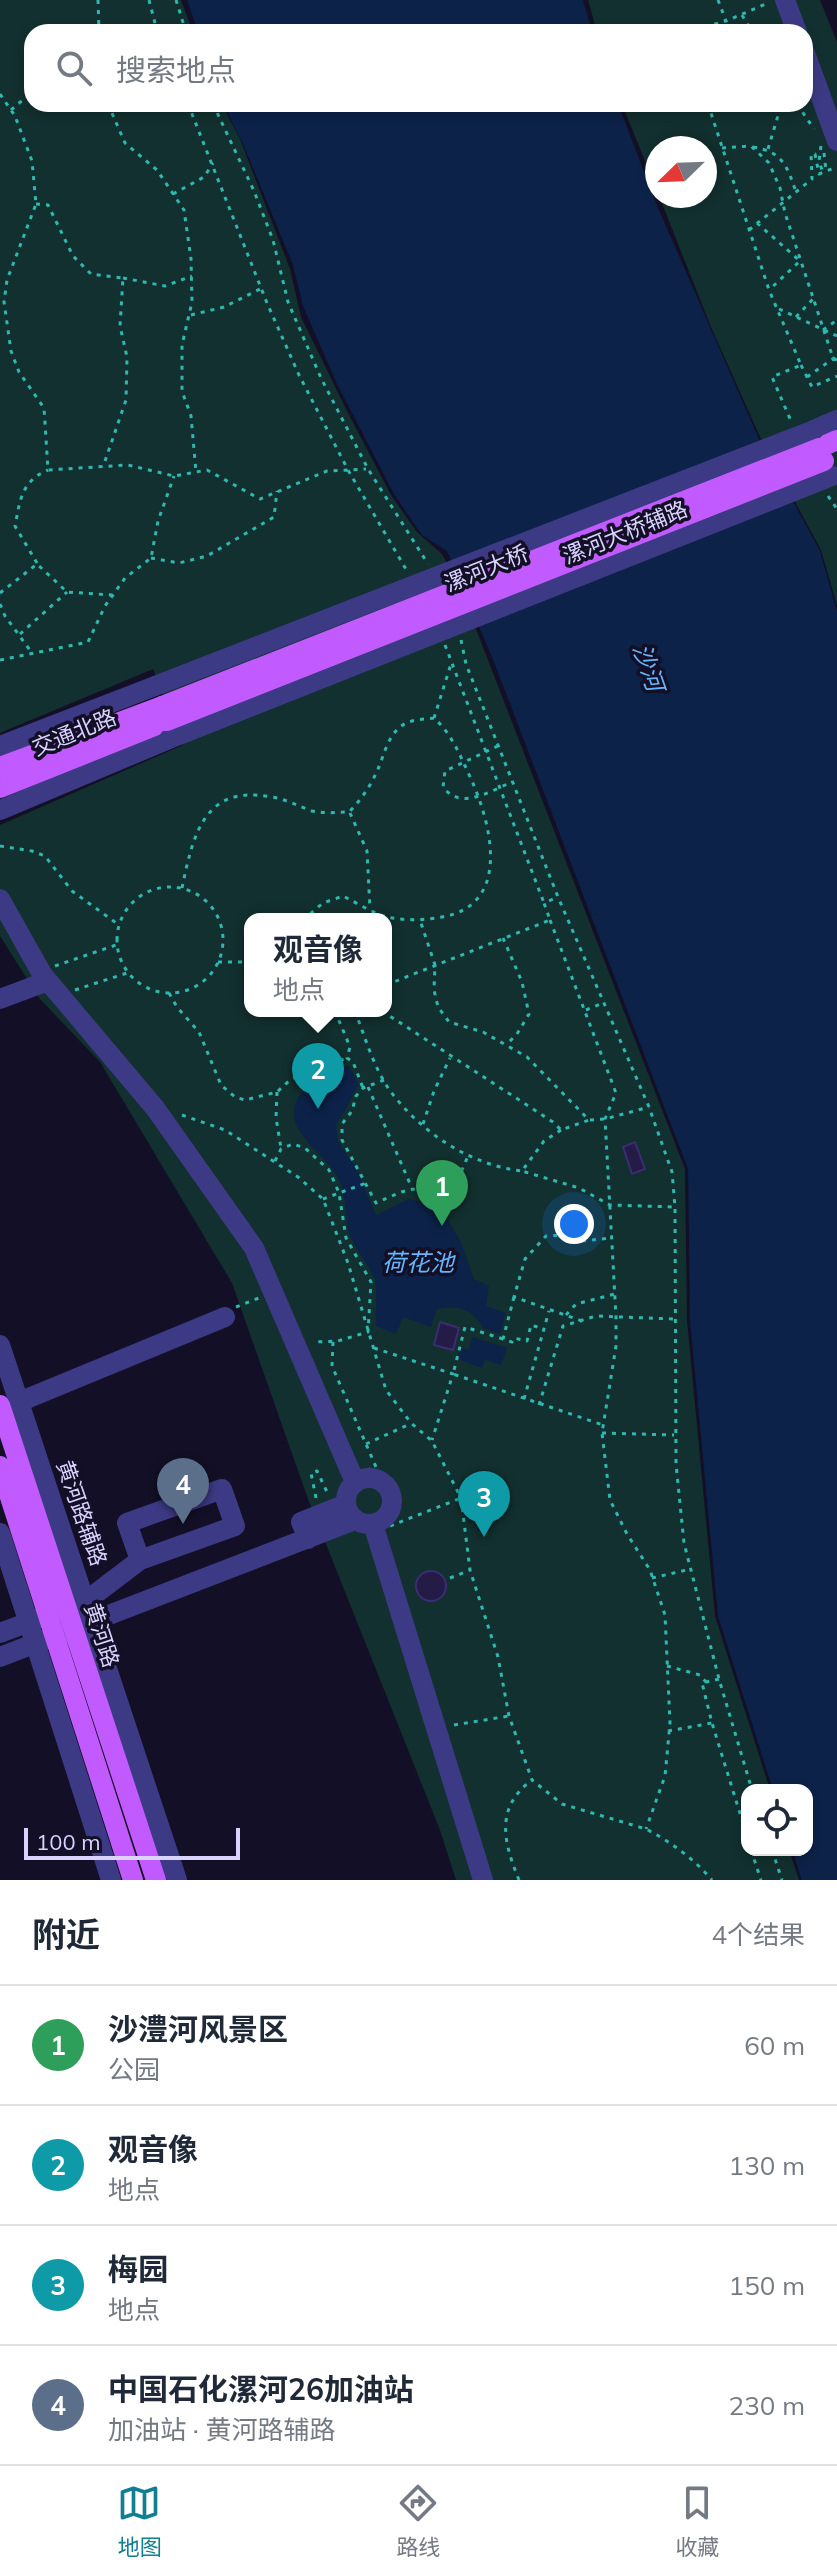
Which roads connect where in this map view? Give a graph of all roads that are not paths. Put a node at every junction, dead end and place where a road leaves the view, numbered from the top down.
1 (785, 0) edge
2 (794, 24) edge
3 (813, 82) edge
4 (829, 140) edge
5 (837, 420) edge
6 (825, 457) edge
7 (163, 713) junction
8 (0, 746) edge
9 (0, 767) edge
10 (0, 788) edge
11 (0, 810) edge
12 (0, 899) edge
13 (50, 982) junction
14 (0, 999) edge
15 (225, 1317) road end
16 (0, 1345) edge
17 (9, 1404) edge
18 (0, 1466) edge
19 (354, 1479) junction
20 (358, 1515) junction
21 (0, 1533) edge
22 (140, 1560) junction
23 (77, 1605) junction
24 (39, 1619) junction
25 (0, 1633) edge
26 (65, 1633) junction
27 (0, 1657) edge
28 (111, 1880) edge
29 (133, 1880) edge
30 (156, 1880) edge
31 (177, 1880) edge
32 (483, 1880) edge

1 - 2 street
3 - 4 street
5 - 6 street, 漯河大桥辅路
6 - 7 main road, 漯河大桥, bridge
6 - 7 street, 漯河大桥辅路, bridge
7 - 8 street
7 - 9 main road, 交通北路
7 - 10 main road, 交通北路
7 - 11 street
12 - 13 street
13 - 14 street
13 - 19 street
15 - 17 street
16 - 17 street
17 - 23 main road, 黄河路
18 - 24 main road, 黄河路
19 - 20 street
19 - 20 street
20 - 26 street
20 - 32 street
21 - 24 street
22 - 22 street
22 - 23 street
23 - 24 street
23 - 26 main road, 黄河路
24 - 25 street
24 - 26 main road, 黄河路
26 - 27 street
26 - 28 street
26 - 29 main road, 黄河路
26 - 30 main road, 黄河路
26 - 31 street

